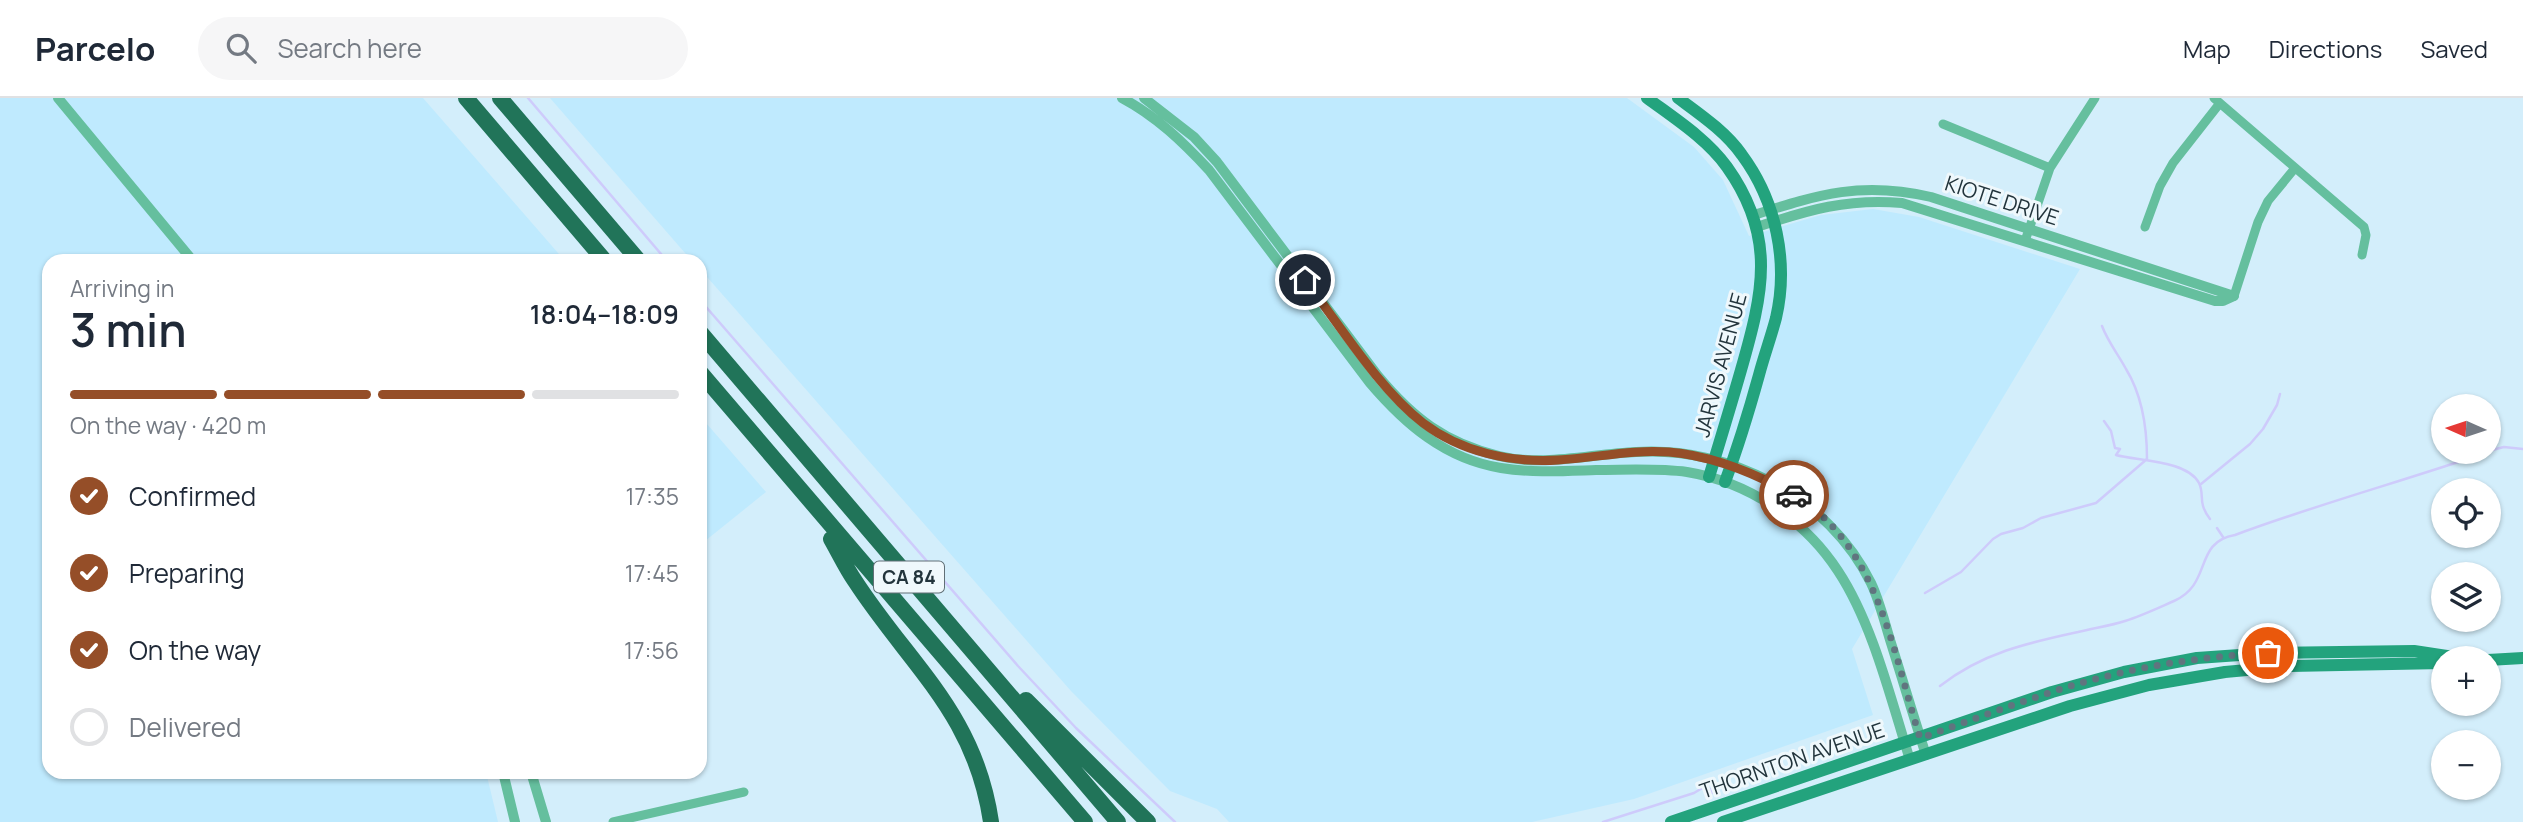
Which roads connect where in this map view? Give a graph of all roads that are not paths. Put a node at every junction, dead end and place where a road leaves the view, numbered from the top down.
1 (58, 98) edge
2 (456, 98) edge
3 (466, 98) edge
4 (500, 98) edge
5 (1122, 98) edge
6 (1144, 98) edge
7 (1647, 98) edge
8 (1678, 98) edge
9 (2095, 98) edge
10 (2217, 100) edge
11 (1943, 124) dead end
12 (2050, 168) junction
13 (2295, 168) junction
14 (1773, 215) junction
15 (1756, 221) junction
16 (2145, 227) dead end
17 (2029, 229) junction
18 (2025, 241) junction
19 (187, 254) edge
20 (588, 254) edge
21 (599, 254) edge
22 (633, 254) edge
23 (2362, 255) dead end
24 (2234, 296) junction
25 (707, 340) edge
26 (707, 380) edge
27 (707, 393) edge
28 (1715, 460) junction
29 (1731, 466) junction
30 (1709, 477) junction
31 (1725, 482) junction
32 (831, 538) junction
33 (929, 601) junction
34 (2431, 654) edge
35 (2523, 658) edge
36 (2501, 659) edge
37 (2431, 663) edge
38 (1920, 738) junction
39 (1905, 743) junction
40 (1926, 755) junction
41 (1910, 760) junction
42 (505, 779) edge
43 (533, 779) edge
44 (744, 792) dead end
45 (516, 822) edge
46 (546, 822) edge
47 (613, 822) edge
48 (991, 822) edge
49 (1073, 822) edge
50 (1085, 822) edge
51 (1118, 822) edge
52 (1148, 822) edge
53 (1671, 822) edge
54 (1723, 822) edge

1 - 19 street
2 - 20 highway
3 - 21 highway
4 - 22 highway
5 - 30 street
6 - 28 street
7 - 15 main road, JARVIS AVENUE
8 - 14 main road, JARVIS AVENUE
9 - 12 street
10 - 13 street
10 - 16 street
11 - 12 street
12 - 17 street
13 - 23 street
13 - 24 street
14 - 15 street, KIOTE DRIVE
14 - 17 street, KIOTE DRIVE
14 - 18 street, KIOTE DRIVE
14 - 29 main road, JARVIS AVENUE
15 - 28 main road, JARVIS AVENUE
17 - 18 street
17 - 24 street, KIOTE DRIVE
18 - 24 street, KIOTE DRIVE
25 - 33 highway, CA 84
26 - 50 highway, CA 84
27 - 32 highway, CA 84
28 - 29 street
28 - 30 main road, JARVIS AVENUE
29 - 31 main road, JARVIS AVENUE
29 - 38 street
30 - 31 street
31 - 39 street
32 - 48 highway
32 - 49 highway, CA 84
33 - 51 highway, CA 84
33 - 52 highway
34 - 38 main road, THORNTON AVENUE
35 - 36 main road
37 - 40 main road, THORNTON AVENUE
38 - 39 main road, THORNTON AVENUE
38 - 40 street
39 - 41 street
39 - 53 main road, THORNTON AVENUE
40 - 41 main road, THORNTON AVENUE
41 - 54 main road, THORNTON AVENUE
42 - 45 street
43 - 46 street
44 - 47 street

